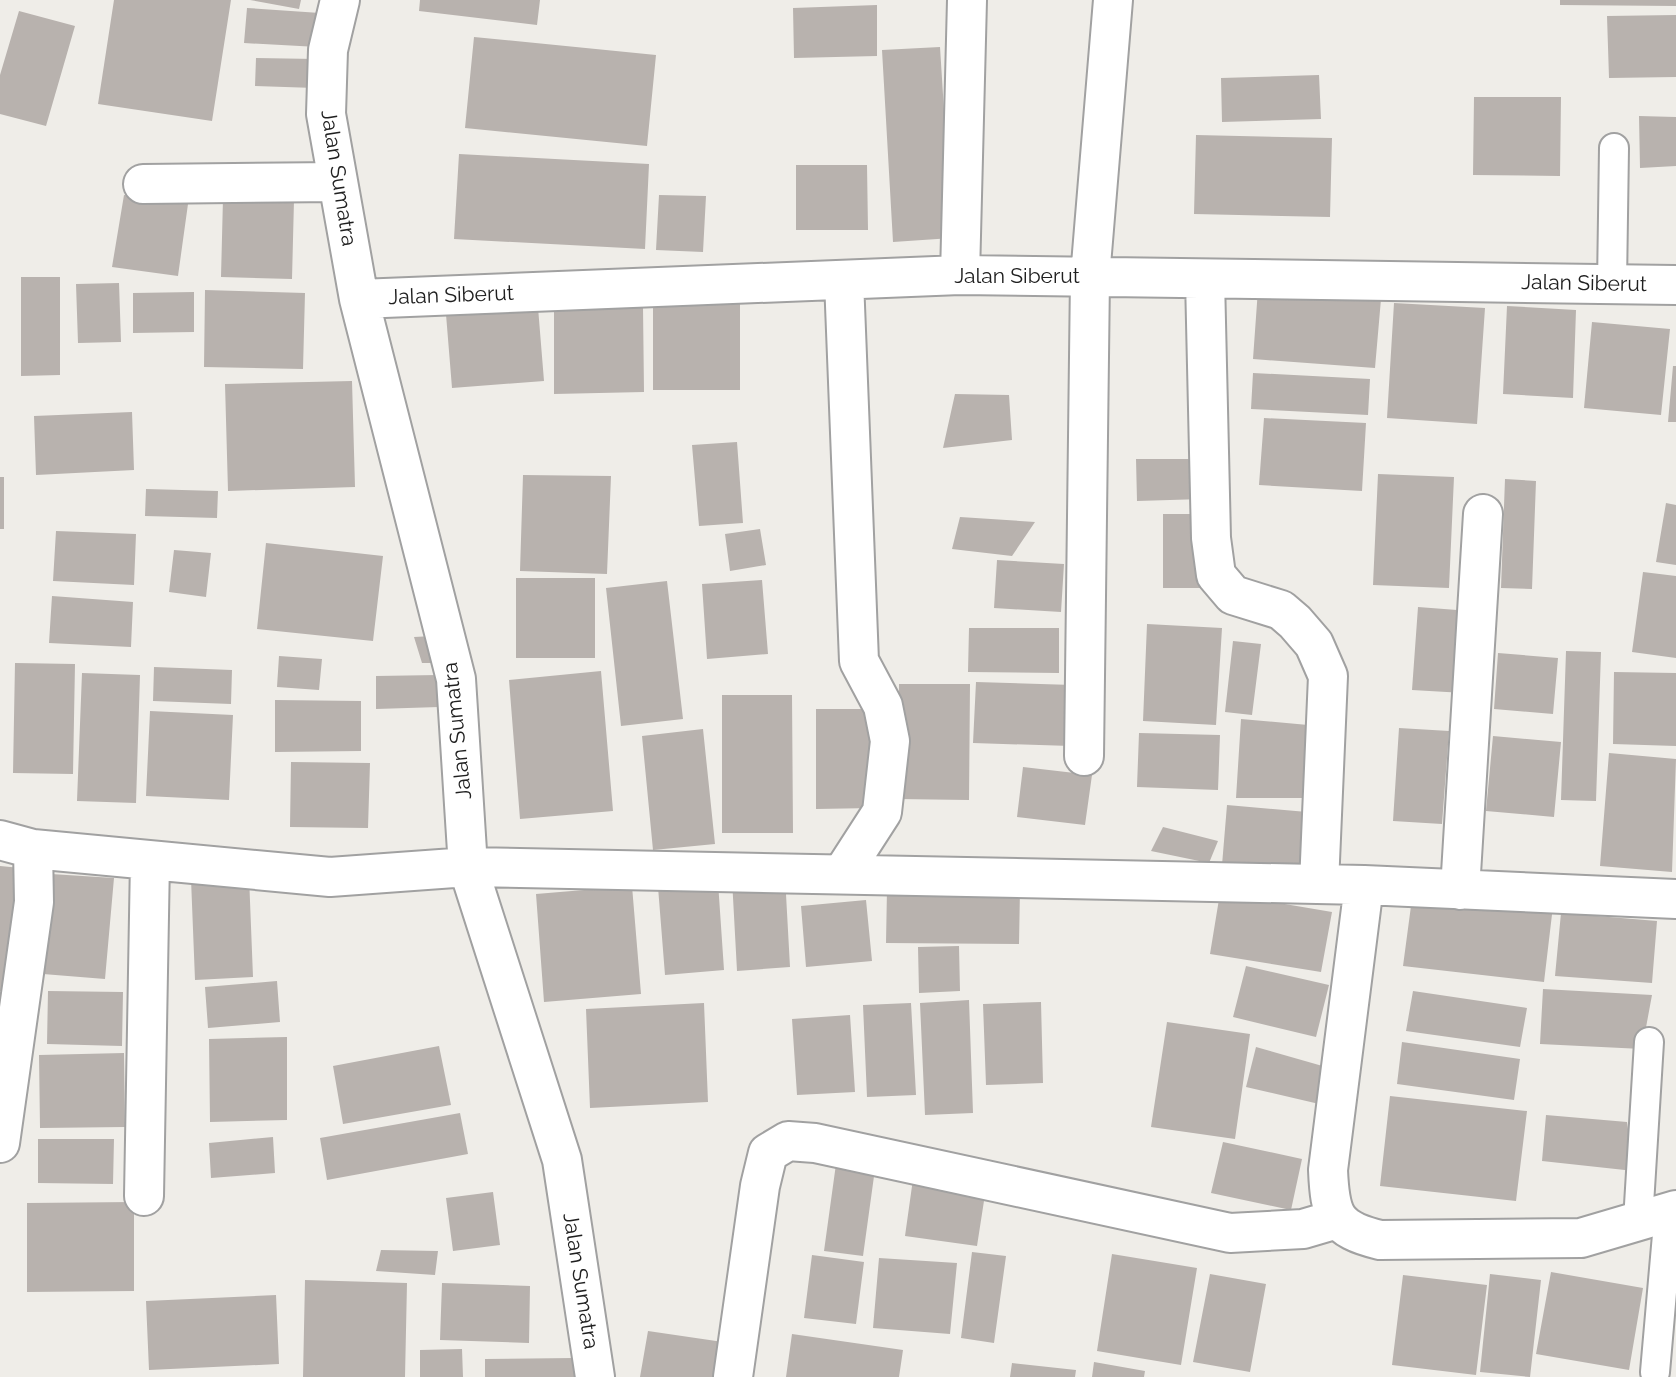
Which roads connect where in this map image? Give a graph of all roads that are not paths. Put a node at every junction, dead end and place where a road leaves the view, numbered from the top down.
1 (340, 0) edge
2 (967, 0) edge
3 (1113, 0) edge
4 (1614, 148) dead end
5 (338, 182) junction
6 (143, 184) dead end
7 (960, 275) junction
8 (1090, 277) junction
9 (1205, 279) junction
10 (844, 280) junction
11 (1612, 284) junction
12 (1676, 285) edge
13 (359, 299) junction
14 (1483, 514) dead end
15 (1084, 756) dead end
16 (17, 845) edge
17 (149, 860) junction
18 (468, 867) junction
19 (842, 874) junction
20 (1319, 884) junction
21 (1364, 885) junction
22 (1460, 890) junction
23 (1676, 899) edge
24 (1648, 1042) dead end
25 (0, 1143) edge
26 (144, 1196) dead end
27 (1661, 1214) edge
28 (1338, 1219) junction
29 (1655, 1372) dead end
30 (595, 1377) edge
31 (733, 1377) edge

1 - 5 street, Jalan Sumatra
2 - 7 street
3 - 8 street
4 - 11 lane
5 - 6 street
5 - 13 street, Jalan Sumatra
7 - 8 street, Jalan Siberut
7 - 10 street, Jalan Siberut
8 - 9 street, Jalan Siberut
8 - 15 street
9 - 11 street, Jalan Siberut
9 - 20 street
10 - 13 street, Jalan Siberut
10 - 19 street
11 - 12 street, Jalan Siberut
13 - 18 street, Jalan Sumatra
14 - 22 street
16 - 17 street
16 - 25 street
17 - 18 street
17 - 26 street
18 - 19 street
18 - 30 street, Jalan Sumatra
19 - 20 street
20 - 21 street
21 - 22 street
21 - 28 street
22 - 23 street
24 - 27 lane
27 - 28 street
27 - 29 lane
28 - 31 street

